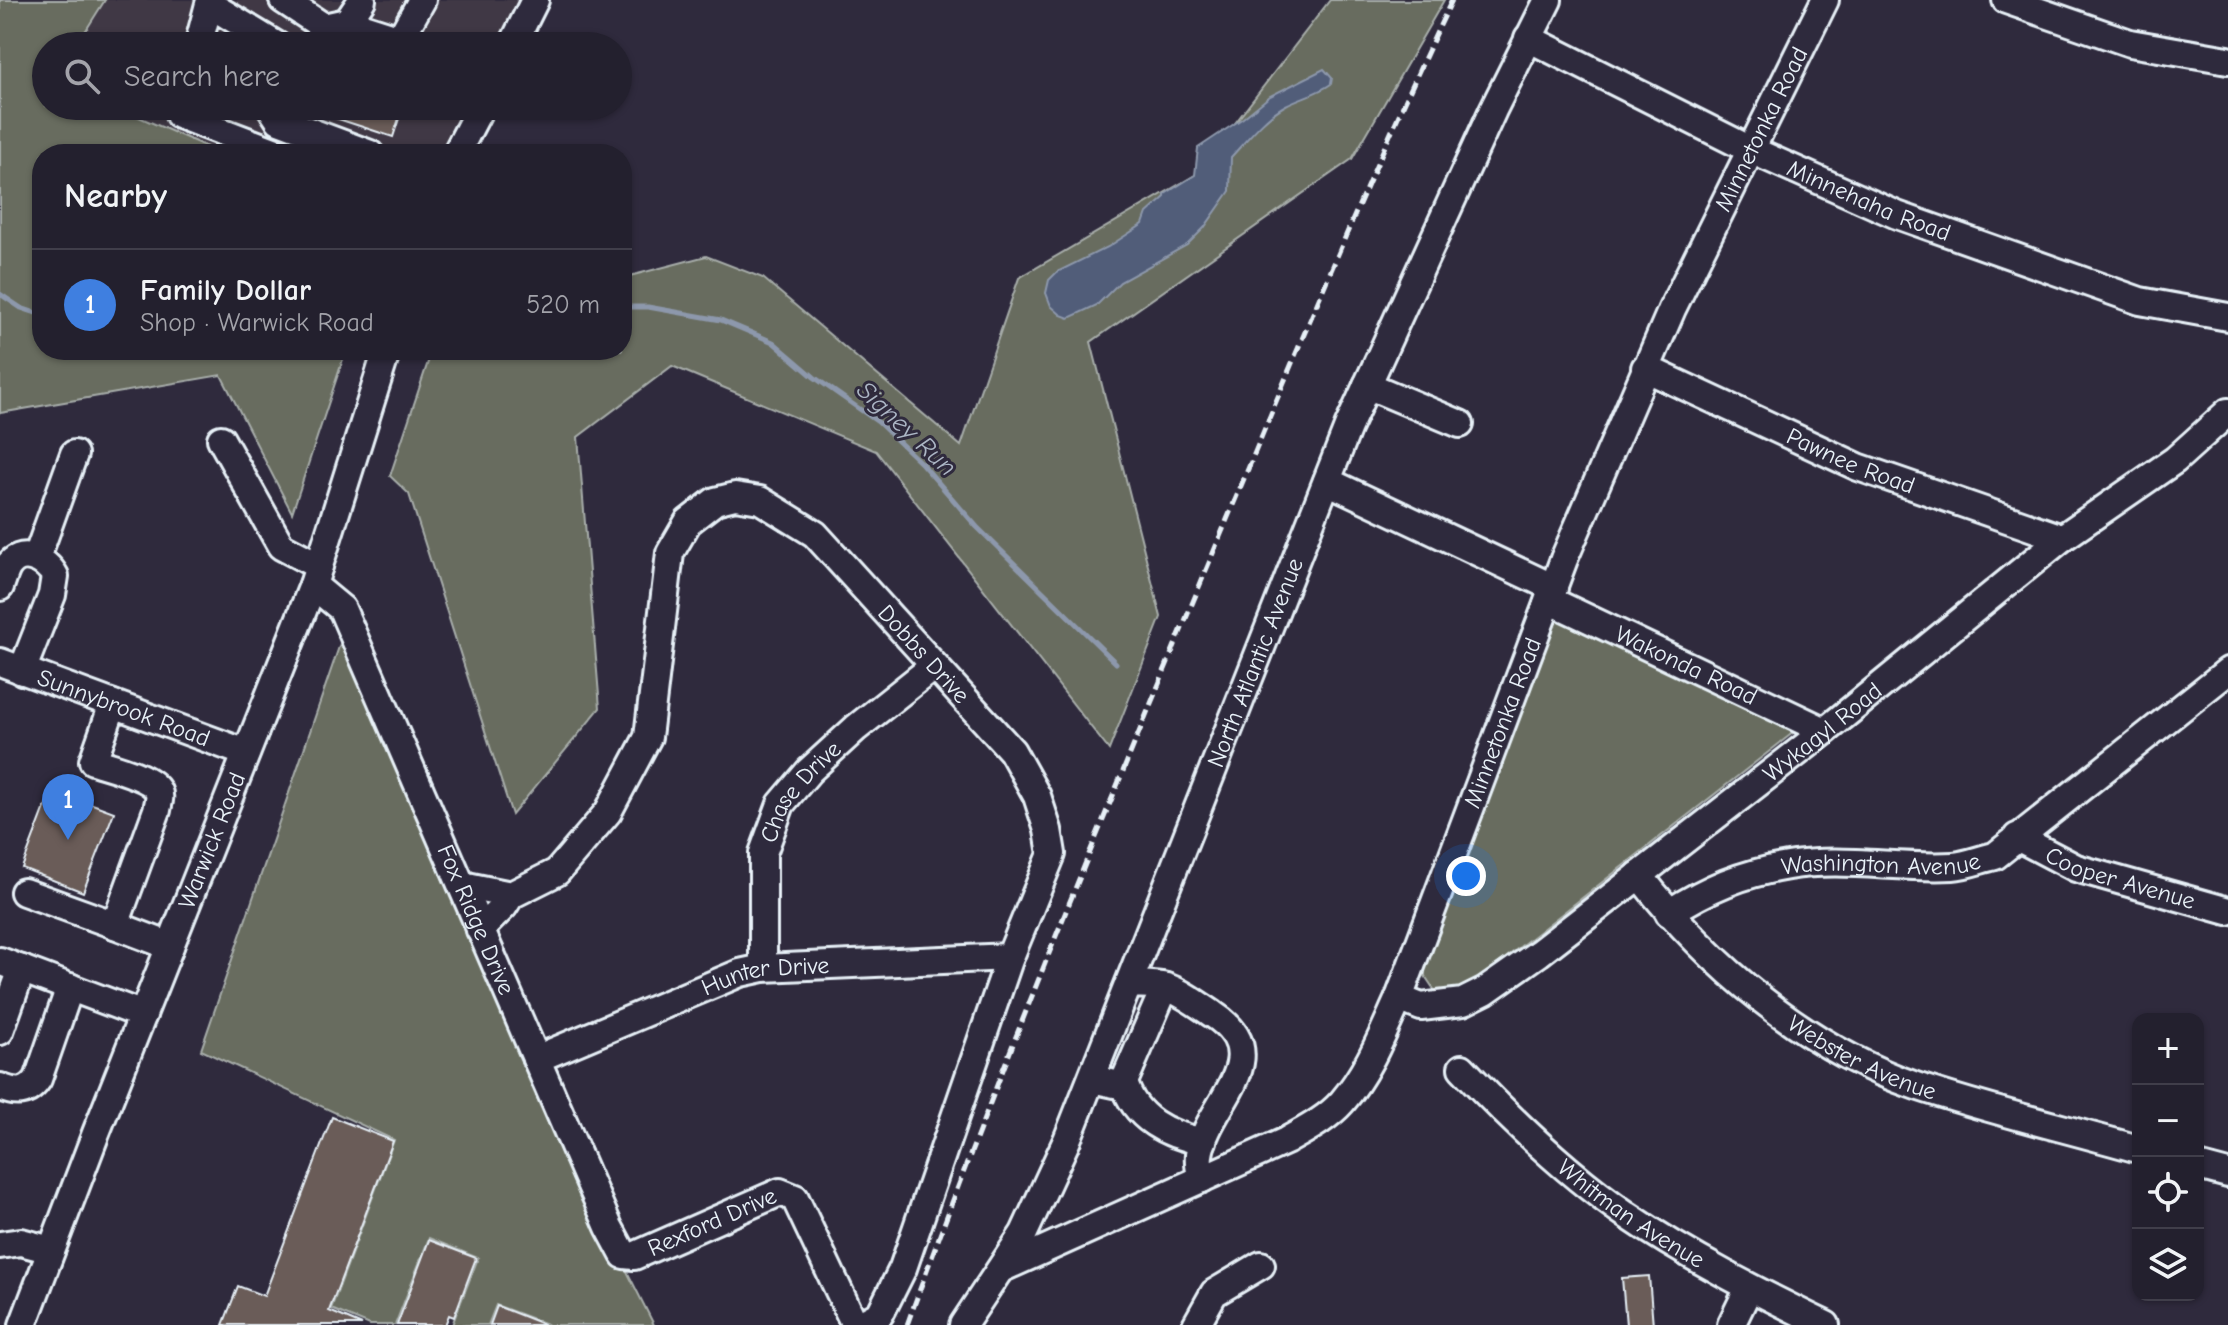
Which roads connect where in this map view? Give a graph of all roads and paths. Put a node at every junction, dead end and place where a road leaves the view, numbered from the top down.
1 (283, 0) edge
2 (422, 0) edge
3 (535, 0) edge
4 (1548, 0) edge
5 (1825, 0) edge
6 (2006, 0) edge
7 (355, 11) edge
8 (202, 32) edge
9 (255, 32) edge
10 (390, 32) edge
11 (410, 32) edge
12 (519, 32) edge
13 (1528, 38) junction
14 (2228, 60) edge
15 (201, 120) edge
16 (279, 120) edge
17 (474, 120) edge
18 (258, 144) edge
19 (343, 144) edge
20 (461, 144) edge
21 (1751, 150) junction
22 (2228, 317) edge
23 (384, 360) edge
24 (1645, 368) junction
25 (1367, 385) junction
26 (2228, 412) edge
27 (1460, 424) dead end
28 (221, 439) dead end
29 (74, 454) dead end
30 (1327, 481) junction
31 (2062, 538) junction
32 (37, 557) junction
33 (316, 575) junction
34 (0, 587) edge
35 (1552, 594) junction
36 (934, 666) junction
37 (2228, 671) edge
38 (8, 672) edge
39 (113, 704) junction
40 (1825, 731) junction
41 (246, 753) junction
42 (2017, 837) junction
43 (1639, 875) junction
44 (462, 885) junction
45 (24, 892) dead end
46 (511, 895) junction
47 (2228, 911) edge
48 (1669, 913) junction
49 (115, 925) junction
50 (480, 930) junction
51 (170, 946) junction
52 (1010, 957) junction
53 (11, 965) edge
54 (763, 968) junction
55 (1129, 984) junction
56 (70, 987) junction
57 (1165, 987) junction
58 (1399, 998) junction
59 (143, 1015) junction
60 (0, 1031) edge
61 (536, 1059) junction
62 (1462, 1068) dead end
63 (1092, 1079) junction
64 (1124, 1082) junction
65 (0, 1087) edge
66 (1203, 1141) junction
67 (2132, 1147) edge
68 (2204, 1168) edge
69 (2228, 1174) edge
70 (1202, 1179) junction
71 (1041, 1200) junction
72 (1069, 1237) junction
73 (0, 1245) edge
74 (51, 1250) junction
75 (634, 1256) joint
76 (1261, 1265) dead end
77 (1001, 1269) junction
78 (1749, 1288) junction
79 (862, 1324) edge
80 (23, 1325) edge
81 (963, 1325) edge
82 (1196, 1325) edge
83 (1731, 1325) edge
84 (1824, 1325) edge

1 - 7 street
2 - 11 street
3 - 12 street
4 - 13 street, North Atlantic Avenue
5 - 21 street, Minnetonka Road
6 - 14 street
7 - 10 street
8 - 9 street
13 - 21 street, Minnehaha Road
13 - 25 street, North Atlantic Avenue
15 - 18 street
16 - 19 street
17 - 20 street
21 - 22 street, Minnehaha Road
21 - 24 street, Minnetonka Road
23 - 33 street, Warwick Road
24 - 31 street, Pawnee Road
24 - 35 street, Minnetonka Road
25 - 27 street
25 - 30 street, North Atlantic Avenue
26 - 31 street, Wykagyl Road
28 - 33 street, Fox Ridge Drive
29 - 32 street
30 - 35 street, Wakonda Road
30 - 55 street, North Atlantic Avenue
31 - 40 street, Wykagyl Road
32 - 34 street
32 - 38 street
33 - 41 street, Warwick Road
33 - 44 street, Fox Ridge Drive
35 - 40 street, Wakonda Road
35 - 58 street, Minnetonka Road
36 - 46 street, Dobbs Drive
36 - 52 street, Dobbs Drive
36 - 54 street, Chase Drive
37 - 42 street, Washington Avenue
38 - 39 street, Sunnybrook Road
39 - 41 street, Sunnybrook Road
39 - 49 street
40 - 43 street, Wykagyl Road
41 - 51 street, Warwick Road
42 - 47 street, Cooper Avenue
42 - 48 street, Washington Avenue
43 - 48 street, Webster Avenue
43 - 58 street, Wykagyl Road
44 - 46 street
44 - 50 street, Fox Ridge Drive
45 - 49 street
46 - 50 street, Dobbs Drive
48 - 67 street, Webster Avenue
49 - 51 street
50 - 61 street, Fox Ridge Drive
51 - 59 street, Warwick Road
52 - 54 street, Hunter Drive
52 - 79 street, Dobbs Drive
53 - 56 street
53 - 60 street
54 - 61 street, Hunter Drive
55 - 57 street
55 - 63 street, North Atlantic Avenue
56 - 59 street
56 - 65 street
57 - 64 street
57 - 66 street
58 - 70 street, Minnetonka Road
59 - 74 street, Warwick Road
61 - 75 street, Fox Ridge Drive
62 - 78 street, Whitman Avenue
63 - 64 street
63 - 71 street, North Atlantic Avenue
64 - 66 street
66 - 70 street
68 - 69 street
70 - 72 street, Minnetonka Road
71 - 72 street
71 - 77 street, North Atlantic Avenue
72 - 77 street, Minnetonka Road
73 - 74 street
74 - 80 street, Warwick Road
75 - 79 street, Rexford Drive
76 - 82 street
77 - 81 street, North Atlantic Avenue
78 - 83 street
78 - 84 street, Whitman Avenue

